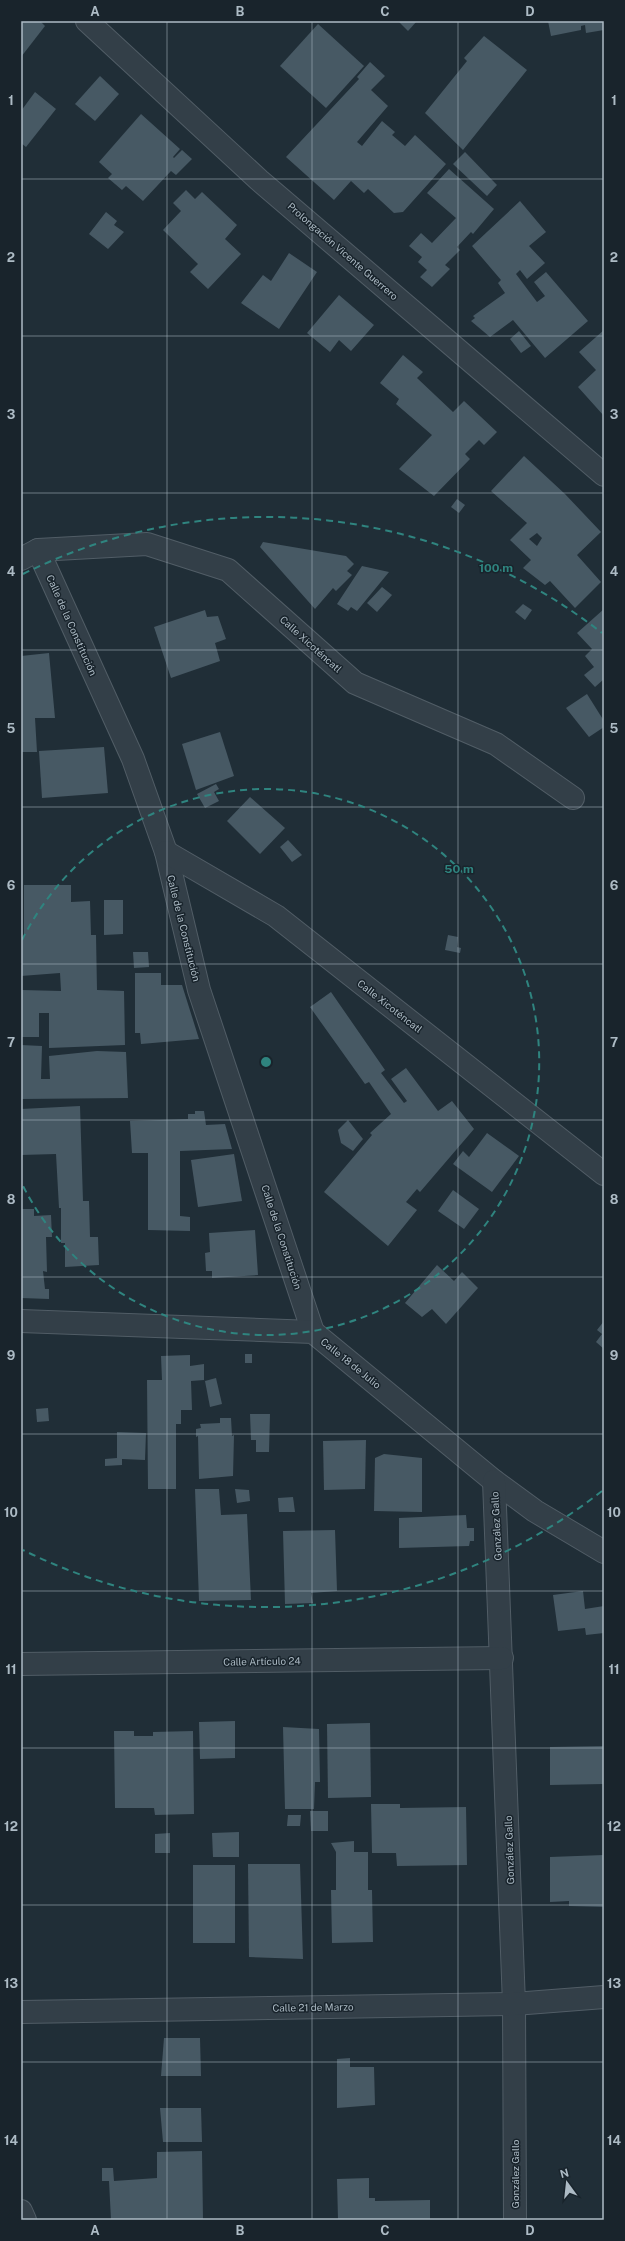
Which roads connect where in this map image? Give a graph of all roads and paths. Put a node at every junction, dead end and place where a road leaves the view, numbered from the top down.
1 (87, 21) edge
2 (604, 475) edge
3 (30, 555) edge
4 (573, 798) dead end
5 (166, 852) junction
6 (604, 1174) edge
7 (21, 1321) edge
8 (313, 1332) junction
9 (494, 1480) junction
10 (604, 1552) edge
11 (502, 1658) junction
12 (21, 1664) edge
13 (604, 1997) edge
14 (514, 2004) junction
15 (21, 2012) edge
16 (21, 2211) edge
17 (25, 2220) edge
18 (515, 2220) edge

1 - 2 street, Prolongación Vicente Guerrero
3 - 4 street, Calle Xicoténcatl
3 - 5 street, Calle de la Constitución
5 - 6 street, Calle Xicoténcatl
5 - 8 street, Calle de la Constitución
7 - 8 street, Calle 18 de Julio
8 - 9 street, Calle 18 de Julio
9 - 10 street, Calle 18 de Julio
9 - 11 street, González Gallo
11 - 12 street, Calle Artículo 24
11 - 14 street, González Gallo
13 - 14 street, Calle 21 de Marzo
14 - 15 street, Calle 21 de Marzo
14 - 18 street, González Gallo
16 - 17 street

